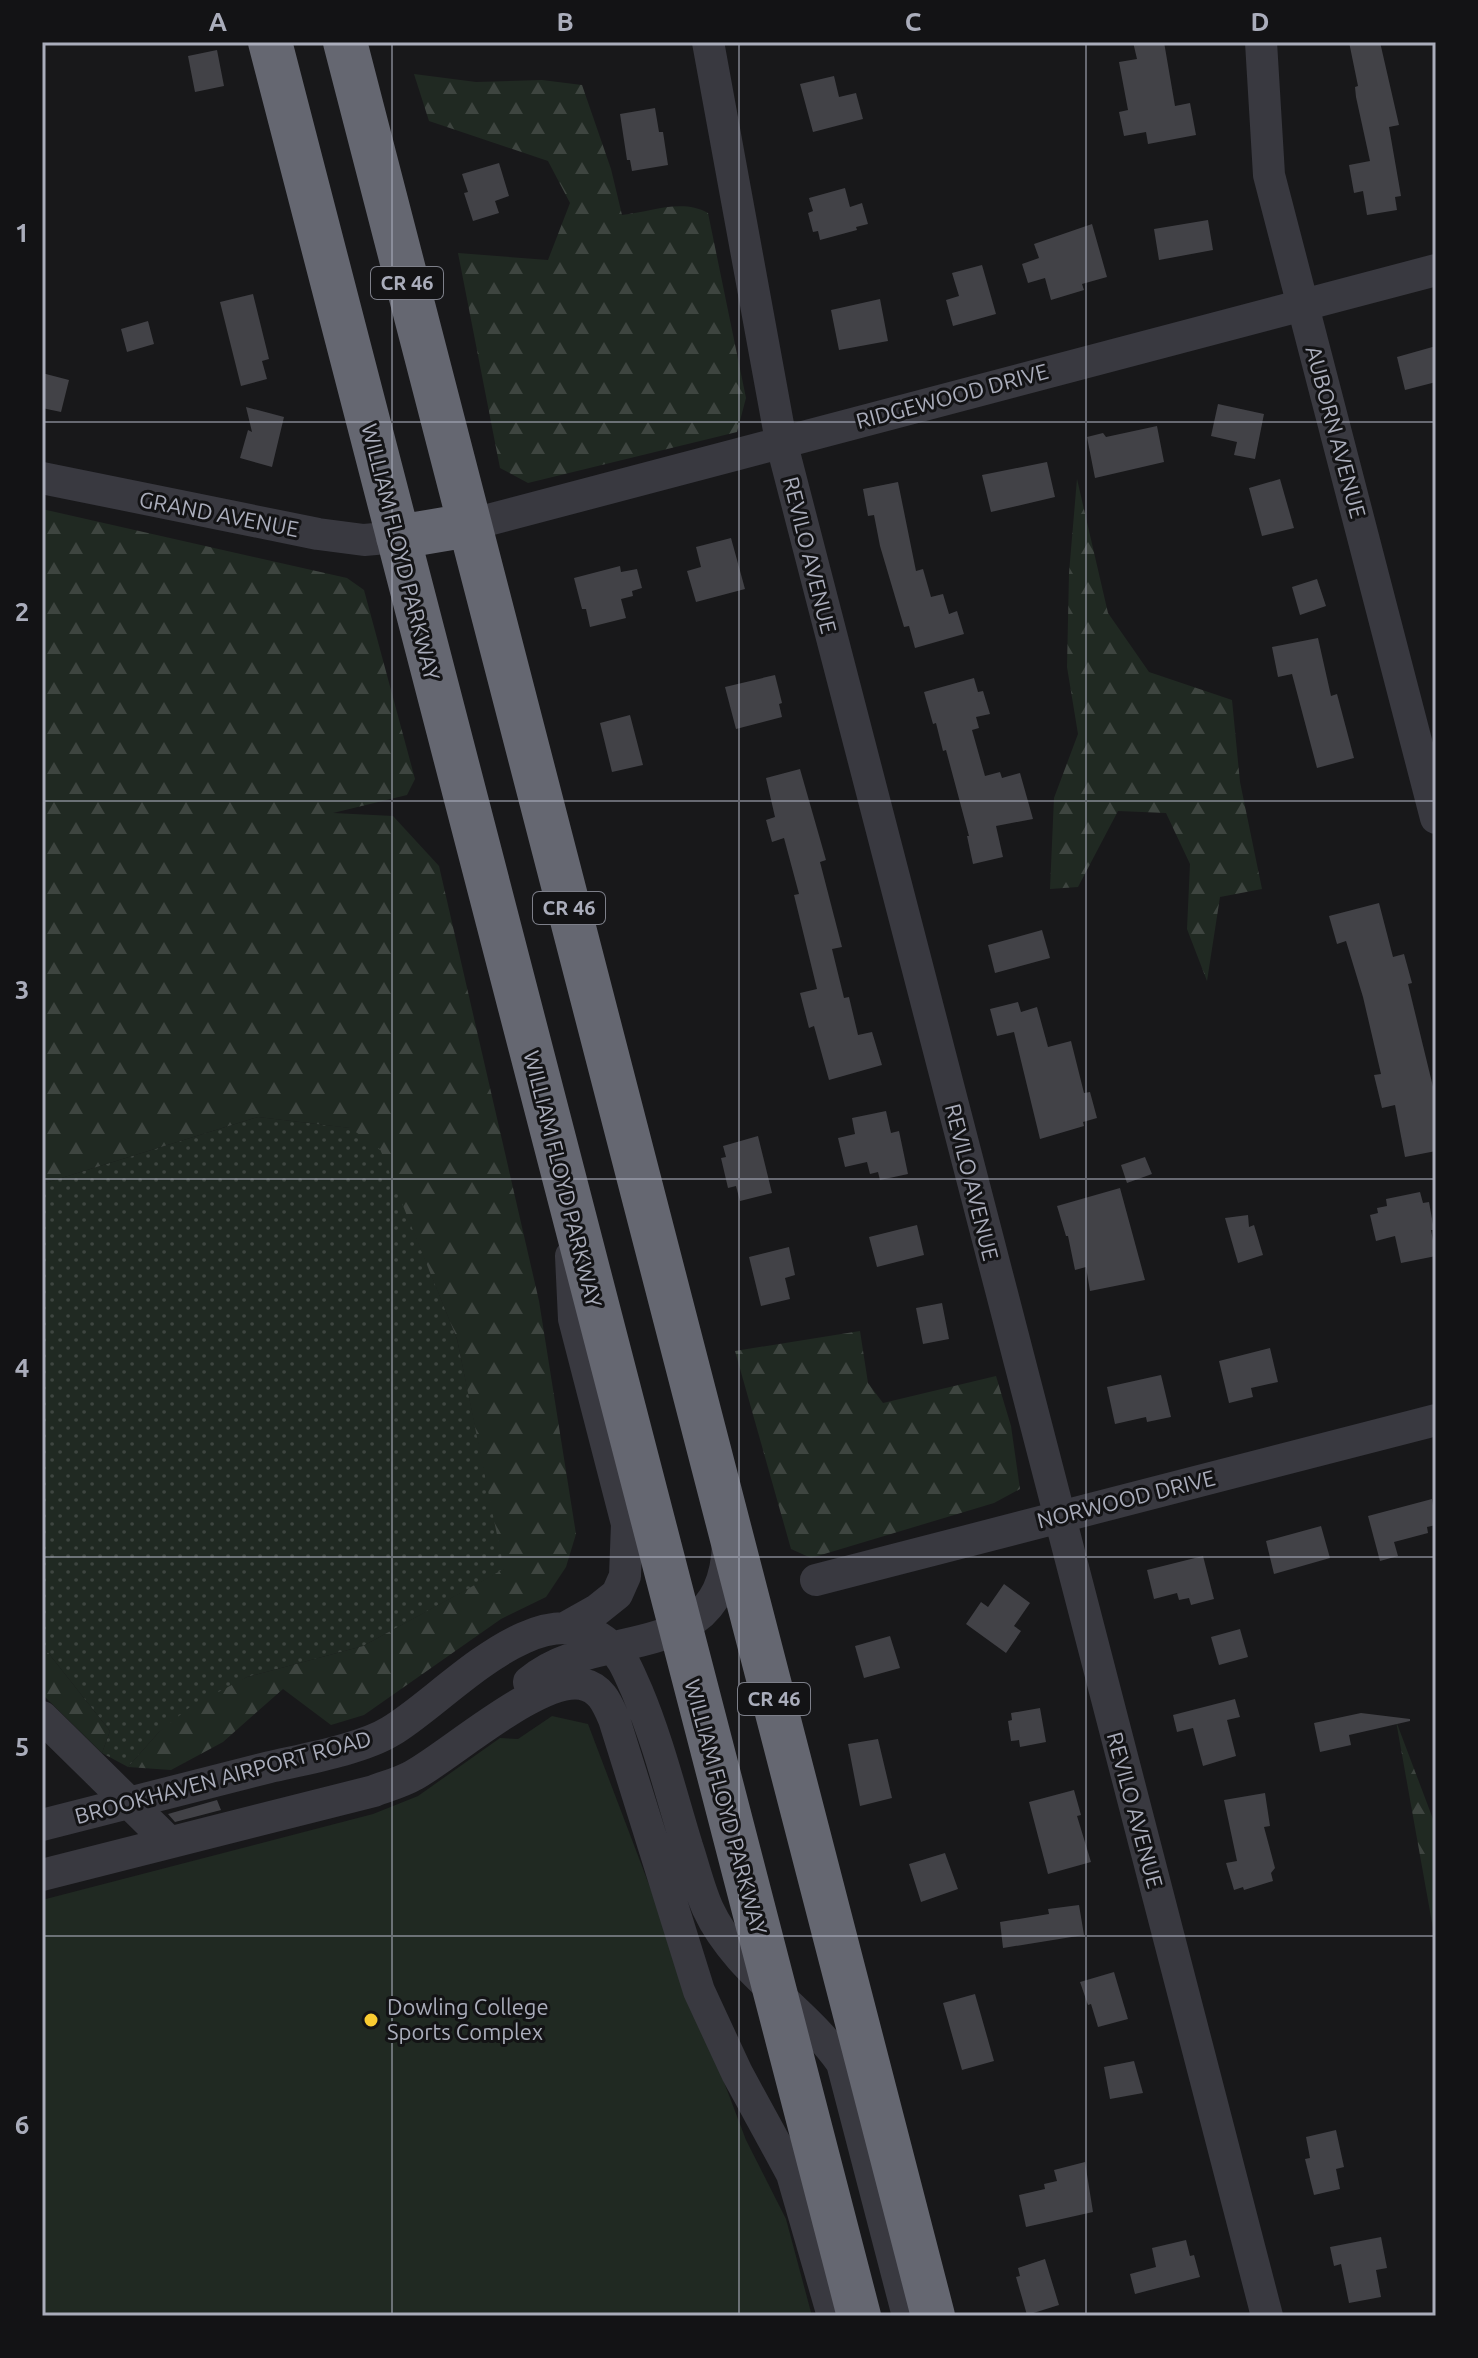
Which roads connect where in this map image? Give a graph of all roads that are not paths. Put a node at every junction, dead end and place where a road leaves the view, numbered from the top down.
1 (270, 42) edge
2 (345, 42) edge
3 (708, 42) edge
4 (1261, 42) edge
5 (1436, 270) edge
6 (1303, 305) junction
7 (781, 441) junction
8 (42, 478) edge
9 (469, 525) junction
10 (398, 537) junction
11 (1436, 818) edge
12 (569, 1203) junction
13 (1436, 1420) edge
14 (1059, 1517) junction
15 (729, 1523) junction
16 (816, 1580) dead end
17 (565, 1628) junction
18 (680, 1629) junction
19 (613, 1648) junction
20 (42, 1717) edge
21 (453, 1746) junction
22 (128, 1803) junction
23 (42, 1825) edge
24 (169, 1842) junction
25 (42, 1875) edge
26 (775, 1993) junction
27 (833, 2316) edge
28 (859, 2316) edge
29 (908, 2316) edge
30 (933, 2316) edge
31 (1267, 2316) edge

1 - 10 highway, WILLIAM FLOYD PARKWAY
2 - 9 highway, CR 46
3 - 7 street, REVILO AVENUE
4 - 6 street, AUBORN AVENUE
5 - 6 street, RIDGEWOOD DRIVE
6 - 7 street, RIDGEWOOD DRIVE
6 - 11 street, AUBORN AVENUE
7 - 9 street, RIDGEWOOD DRIVE
7 - 14 street, REVILO AVENUE
8 - 10 street, GRAND AVENUE
9 - 10 highway
9 - 15 highway, CR 46
10 - 12 highway, WILLIAM FLOYD PARKWAY
12 - 17 street
12 - 18 highway, WILLIAM FLOYD PARKWAY
13 - 14 street, NORWOOD DRIVE
14 - 16 street, NORWOOD DRIVE
14 - 31 street, REVILO AVENUE
15 - 18 street
15 - 30 highway, CR 46
17 - 19 street
17 - 22 street, BROOKHAVEN AIRPORT ROAD
18 - 19 street
18 - 26 highway, WILLIAM FLOYD PARKWAY
19 - 21 street
19 - 26 street
20 - 22 street
21 - 24 street
21 - 27 street
22 - 23 street, BROOKHAVEN AIRPORT ROAD
22 - 24 street
24 - 25 street
26 - 28 highway, WILLIAM FLOYD PARKWAY
26 - 29 street

